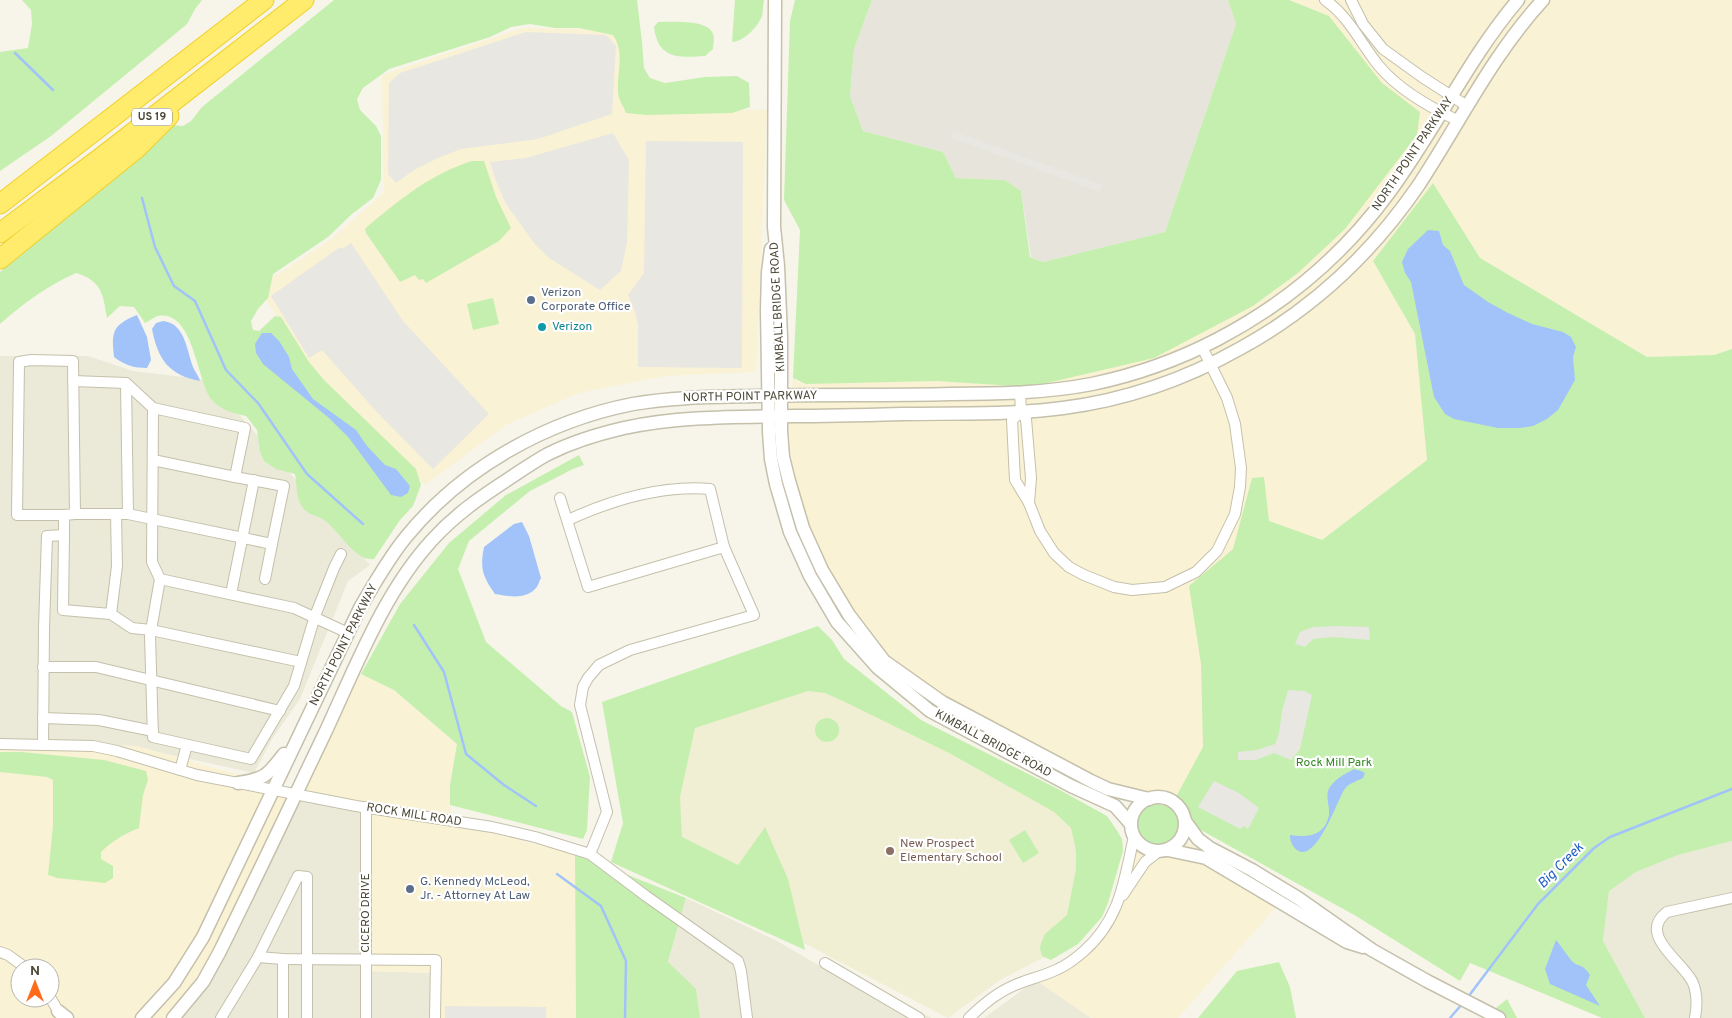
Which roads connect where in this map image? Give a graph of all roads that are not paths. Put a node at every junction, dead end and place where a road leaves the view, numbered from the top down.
1 (264, 0) edge
2 (304, 0) edge
3 (775, 0) edge
4 (1325, 0) edge
5 (1351, 0) edge
6 (1518, 0) edge
7 (1543, 0) edge
8 (188, 89) junction
9 (1451, 97) junction
10 (1467, 106) junction
11 (1442, 113) junction
12 (1458, 121) junction
13 (0, 204) edge
14 (0, 233) edge
15 (0, 259) edge
16 (1202, 347) junction
17 (1211, 364) junction
18 (73, 381) junction
19 (126, 382) junction
20 (1020, 393) junction
21 (775, 395) junction
22 (153, 408) junction
23 (1020, 412) junction
24 (774, 416) junction
25 (536, 435) junction
26 (545, 456) junction
27 (153, 460) junction
28 (235, 476) junction
29 (254, 480) junction
30 (560, 498) dead end
31 (1030, 503) junction
32 (116, 514) junction
33 (128, 514) junction
34 (69, 515) junction
35 (152, 520) junction
36 (568, 520) junction
37 (64, 535) junction
38 (242, 538) junction
39 (272, 544) junction
40 (724, 547) junction
41 (342, 554) dead end
42 (160, 579) junction
43 (265, 579) dead end
44 (231, 594) junction
45 (63, 610) junction
46 (45, 612) junction
47 (111, 614) junction
48 (315, 616) junction
49 (151, 630) junction
50 (348, 633) junction
51 (368, 642) junction
52 (301, 662) junction
53 (43, 667) junction
54 (152, 681) junction
55 (280, 711) junction
56 (43, 718) junction
57 (153, 731) junction
58 (297, 739) junction
59 (0, 744) edge
60 (187, 744) junction
61 (43, 745) junction
62 (180, 770) junction
63 (238, 783) junction
64 (273, 789) junction
65 (296, 793) junction
66 (1149, 799) junction
67 (366, 807) junction
68 (1185, 821) junction
69 (1130, 823) junction
70 (1134, 836) junction
71 (1163, 851) junction
72 (590, 854) junction
73 (1732, 898) edge
74 (1120, 900) junction
75 (1372, 950) junction
76 (0, 952) edge
77 (258, 957) junction
78 (12, 958) edge
79 (283, 959) junction
80 (307, 959) junction
81 (366, 959) junction
82 (825, 963) dead end
83 (142, 1018) edge
84 (174, 1018) edge
85 (221, 1018) edge
86 (283, 1018) edge
87 (308, 1018) edge
88 (366, 1018) edge
89 (435, 1018) edge
90 (747, 1018) edge
91 (919, 1018) edge
92 (969, 1018) edge
93 (1499, 1018) edge
94 (1695, 1018) edge

1 - 13 highway, US 19
2 - 8 highway, US 19
3 - 21 street, KIMBALL BRIDGE ROAD
4 - 11 street
5 - 9 street
6 - 9 street, NORTH POINT PARKWAY
7 - 10 street, NORTH POINT PARKWAY
8 - 14 highway, US 19
8 - 15 highway
9 - 10 street
9 - 11 street, NORTH POINT PARKWAY
10 - 12 street, NORTH POINT PARKWAY
11 - 12 street
11 - 16 street, NORTH POINT PARKWAY
12 - 17 street, NORTH POINT PARKWAY
16 - 17 street
16 - 20 street, NORTH POINT PARKWAY
17 - 23 street, NORTH POINT PARKWAY
17 - 31 street
18 - 19 street
18 - 34 street
18 - 34 street
19 - 22 street
19 - 33 street
20 - 21 street, NORTH POINT PARKWAY
20 - 23 street
21 - 24 street, KIMBALL BRIDGE ROAD
21 - 25 street, NORTH POINT PARKWAY
22 - 27 street
22 - 28 street
23 - 24 street, NORTH POINT PARKWAY
23 - 31 street
23 - 31 street
24 - 26 street, NORTH POINT PARKWAY
24 - 66 street, KIMBALL BRIDGE ROAD
24 - 69 street, KIMBALL BRIDGE ROAD
25 - 26 street
25 - 50 street, NORTH POINT PARKWAY
26 - 51 street, NORTH POINT PARKWAY
27 - 28 street
27 - 35 street
28 - 29 street
29 - 38 street
29 - 39 street
30 - 36 street
32 - 33 street
32 - 34 street
32 - 47 street
33 - 35 street
34 - 37 street
35 - 38 street
35 - 42 street
36 - 40 street
36 - 40 street
37 - 45 street
37 - 46 street
38 - 39 street
38 - 44 street
39 - 43 street
40 - 72 street
41 - 48 street
42 - 44 street
42 - 49 street
44 - 48 street
45 - 46 street
45 - 47 street
46 - 53 street
47 - 49 street
48 - 50 street
48 - 52 street
49 - 52 street
49 - 54 street
50 - 51 street
50 - 58 street, NORTH POINT PARKWAY
51 - 65 street, NORTH POINT PARKWAY
52 - 55 street
53 - 54 street
53 - 56 street
54 - 55 street
54 - 57 street
55 - 60 street
56 - 57 street
56 - 61 street
57 - 60 street
58 - 63 street
58 - 64 street, NORTH POINT PARKWAY
59 - 61 street, ROCK MILL ROAD
60 - 62 street
61 - 62 street, ROCK MILL ROAD
62 - 63 street, ROCK MILL ROAD
63 - 64 street, ROCK MILL ROAD
64 - 65 street, ROCK MILL ROAD
64 - 83 street, NORTH POINT PARKWAY
65 - 67 street, ROCK MILL ROAD
65 - 84 street, NORTH POINT PARKWAY
66 - 68 street
66 - 69 street
67 - 72 street, ROCK MILL ROAD
67 - 81 street, CICERO DRIVE
68 - 71 street
68 - 75 street
69 - 70 street
70 - 71 street
70 - 74 street
71 - 74 street
71 - 75 street
72 - 90 street, ROCK MILL ROAD
73 - 94 street
74 - 92 street
75 - 93 street
76 - 78 street
77 - 79 street
77 - 80 street
77 - 85 street
79 - 80 street
79 - 86 street
80 - 81 street
80 - 87 street
81 - 88 street, CICERO DRIVE
81 - 89 street
82 - 91 street

